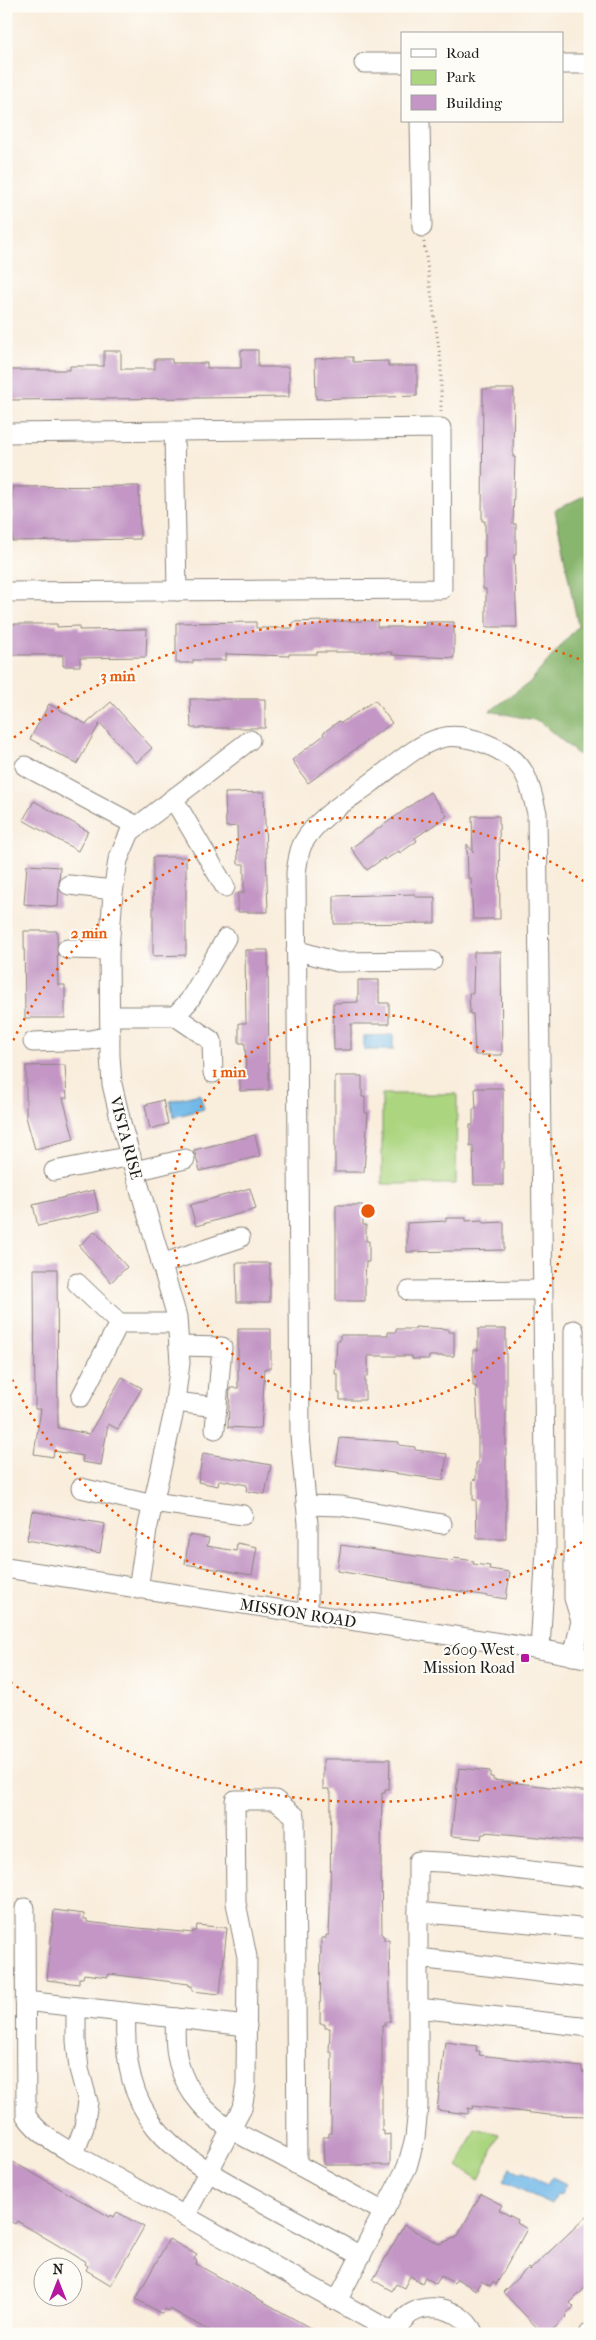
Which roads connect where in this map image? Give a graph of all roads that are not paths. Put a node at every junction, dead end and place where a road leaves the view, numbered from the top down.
1 (364, 63) dead end
2 (401, 63) edge
3 (564, 64) edge
4 (590, 64) edge
5 (420, 122) edge
6 (422, 227) road end
7 (174, 431) junction
8 (6, 433) edge
9 (177, 591) junction
10 (6, 592) edge
11 (250, 740) dead end
12 (26, 766) dead end
13 (173, 798) junction
14 (137, 826) junction
15 (69, 885) dead end
16 (225, 887) dead end
17 (113, 890) junction
18 (226, 938) dead end
19 (67, 949) dead end
20 (110, 950) junction
21 (296, 950) junction
22 (432, 961) dead end
23 (110, 1016) junction
24 (175, 1016) junction
25 (110, 1036) junction
26 (33, 1042) dead end
27 (213, 1073) dead end
28 (185, 1160) dead end
29 (133, 1164) junction
30 (54, 1172) dead end
31 (240, 1238) dead end
32 (161, 1264) junction
33 (77, 1283) dead end
34 (542, 1290) junction
35 (409, 1291) dead end
36 (119, 1323) junction
37 (177, 1323) junction
38 (574, 1330) dead end
39 (179, 1346) junction
40 (81, 1397) dead end
41 (175, 1402) junction
42 (217, 1407) junction
43 (215, 1428) dead end
44 (81, 1488) dead end
45 (153, 1504) junction
46 (306, 1505) junction
47 (243, 1514) dead end
48 (442, 1524) dead end
49 (6, 1568) edge
50 (138, 1589) junction
51 (308, 1614) junction
52 (540, 1650) junction
53 (581, 1658) edge
54 (590, 1878) edge
55 (25, 1908) dead end
56 (418, 1912) junction
57 (590, 1928) edge
58 (418, 1958) junction
59 (590, 1978) edge
60 (26, 2001) junction
61 (76, 2006) junction
62 (418, 2008) junction
63 (126, 2012) junction
64 (176, 2018) junction
65 (247, 2026) junction
66 (590, 2027) edge
67 (231, 2129) junction
68 (74, 2154) junction
69 (297, 2165) junction
70 (208, 2173) junction
71 (384, 2212) junction
72 (185, 2216) junction
73 (361, 2256) junction
74 (337, 2301) junction
75 (396, 2334) edge
76 (474, 2334) edge

1 - 2 street
3 - 4 street
5 - 6 street
7 - 8 street
7 - 9 street
7 - 9 street
9 - 10 street
11 - 13 street, VISTA RISE
12 - 14 street
13 - 14 street, VISTA RISE
13 - 16 street
14 - 17 street, VISTA RISE
15 - 17 street
17 - 20 street, VISTA RISE
18 - 24 street
19 - 20 street
20 - 23 street, VISTA RISE
21 - 22 street
21 - 34 street
21 - 46 street
23 - 24 street
23 - 25 street, VISTA RISE
24 - 27 street
25 - 26 street
25 - 29 street, VISTA RISE
28 - 29 street
29 - 30 street
29 - 32 street, VISTA RISE
31 - 32 street
32 - 37 street, VISTA RISE
33 - 36 street
34 - 35 street
34 - 52 street
36 - 37 street
36 - 40 street
37 - 39 street, VISTA RISE
38 - 53 street
39 - 41 street, VISTA RISE
39 - 42 street
41 - 42 street
41 - 45 street, VISTA RISE
42 - 43 street
44 - 45 street
45 - 47 street
45 - 50 street, VISTA RISE
46 - 48 street
46 - 51 street
49 - 50 street, MISSION ROAD
50 - 51 street, MISSION ROAD
51 - 52 street, MISSION ROAD
52 - 53 street, MISSION ROAD
54 - 56 street
55 - 60 street
56 - 57 street
56 - 58 street
58 - 59 street
58 - 62 street
60 - 61 street
60 - 68 street
61 - 63 street
61 - 68 street
62 - 66 street
62 - 71 street
63 - 64 street
63 - 70 street
64 - 65 street
64 - 67 street
65 - 67 street
65 - 69 street
67 - 69 street
67 - 70 street
68 - 72 street
69 - 71 street
70 - 72 street
70 - 73 street
71 - 73 street
72 - 74 street
73 - 74 street
74 - 75 street
75 - 76 street

